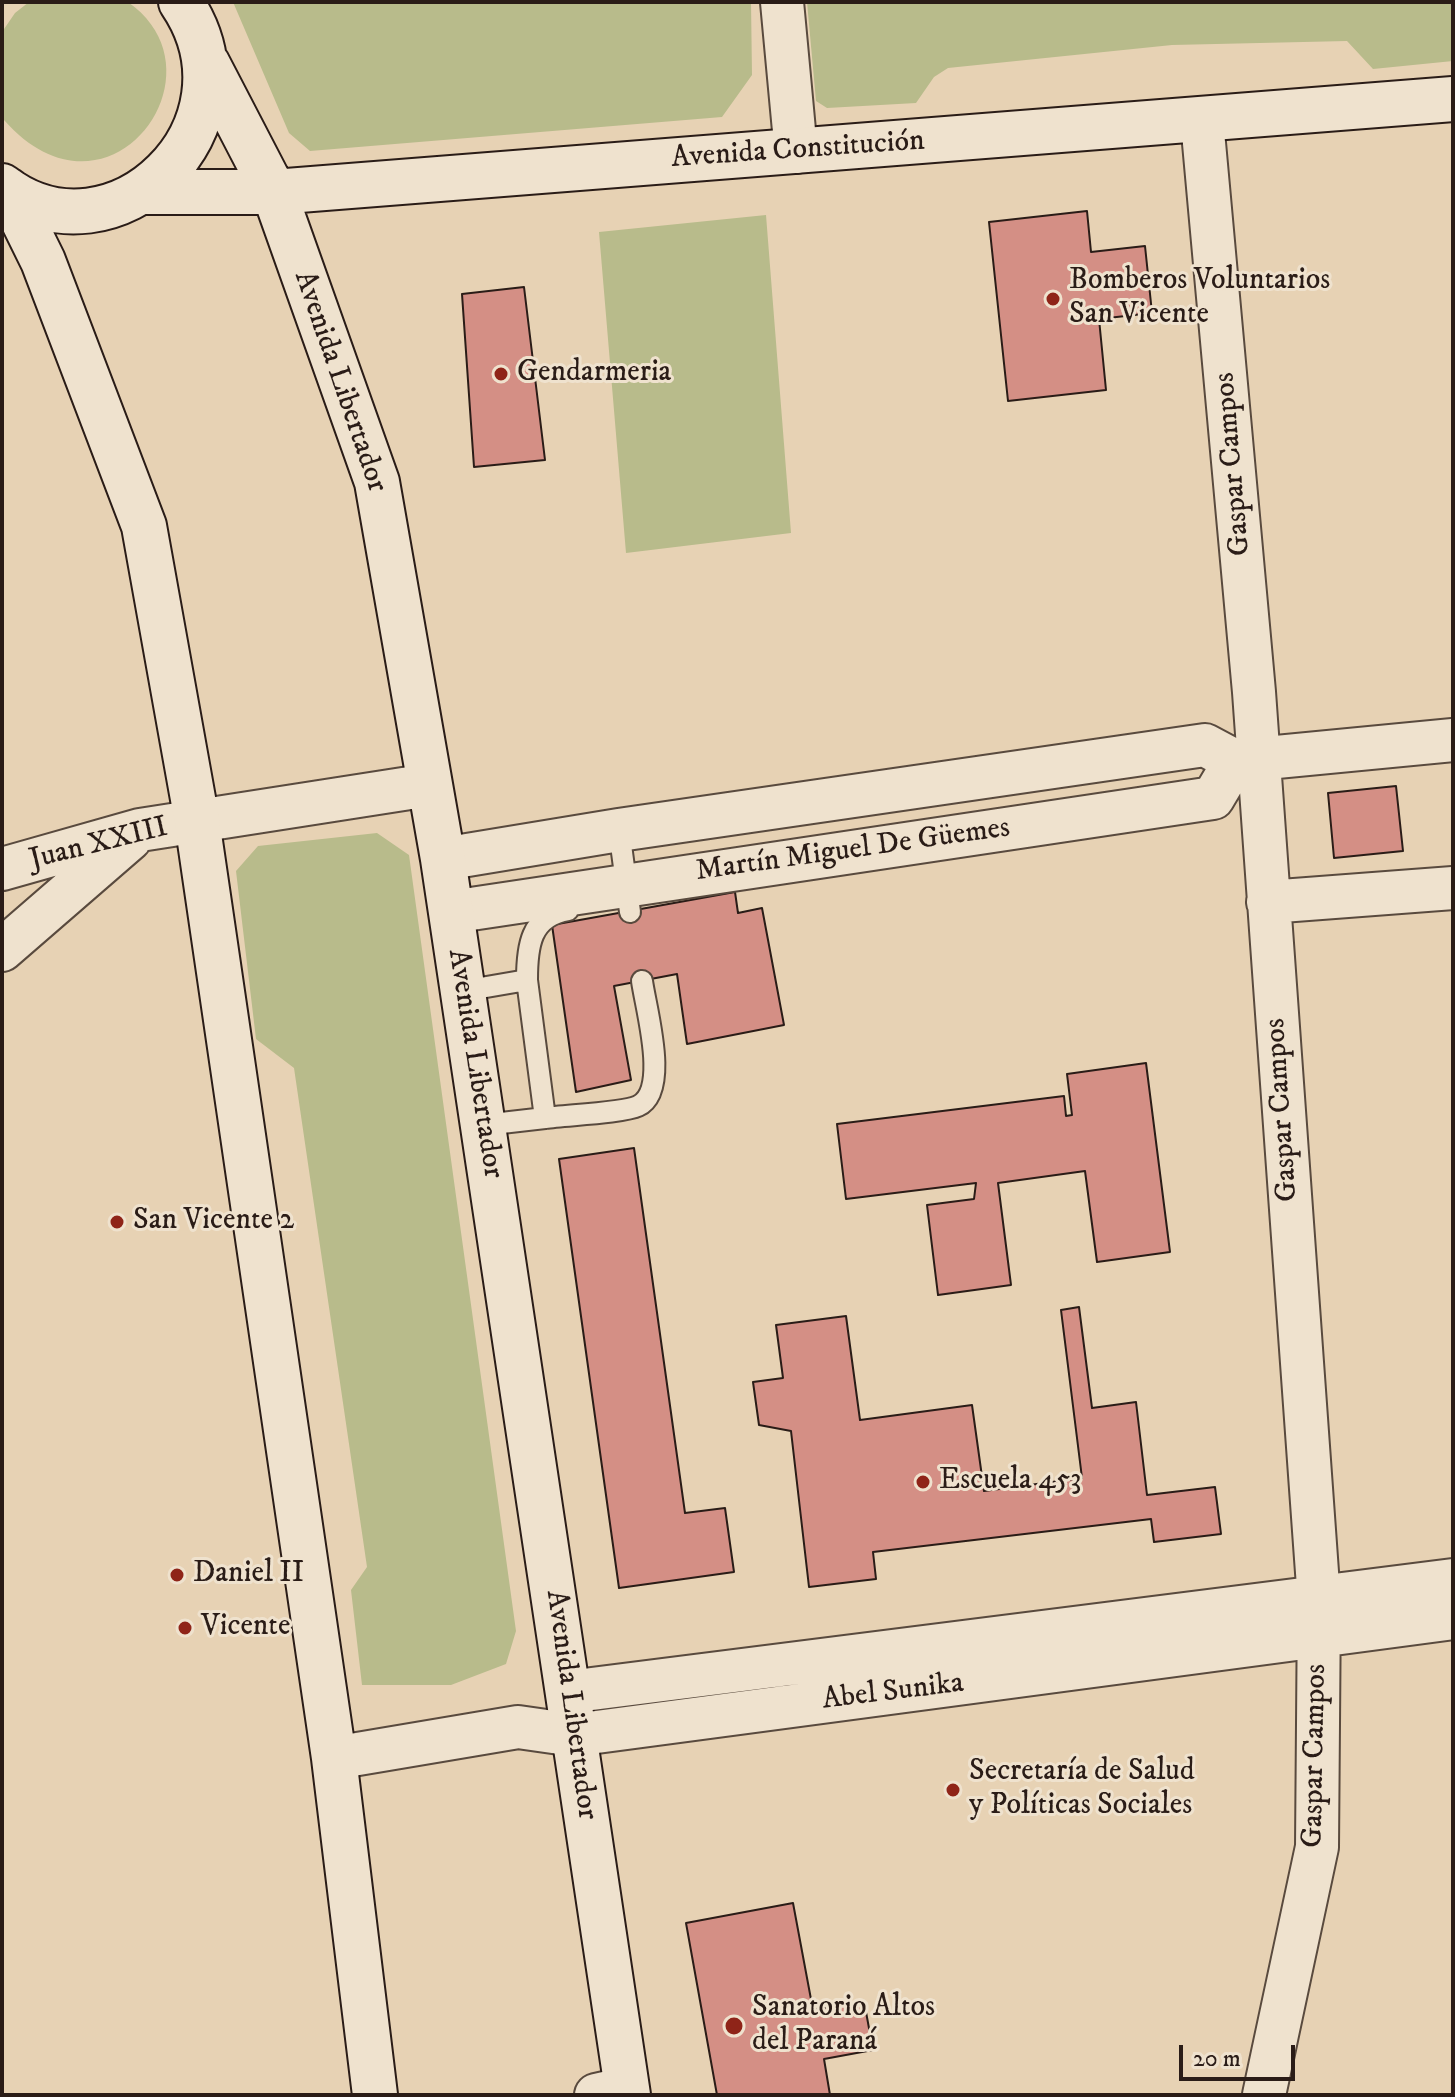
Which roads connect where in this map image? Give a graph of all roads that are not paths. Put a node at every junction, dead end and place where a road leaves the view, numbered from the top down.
1 (181, 2) edge
2 (782, 2) edge
3 (207, 63) junction
4 (1453, 99) edge
5 (1202, 121) junction
6 (796, 152) junction
7 (5, 188) edge
8 (142, 192) junction
9 (274, 192) junction
10 (1453, 740) edge
11 (1247, 761) junction
12 (429, 785) junction
13 (197, 821) junction
14 (140, 830) junction
15 (619, 830) junction
16 (443, 859) junction
17 (2, 869) edge
18 (1453, 888) edge
19 (628, 899) junction
20 (1268, 902) junction
21 (451, 912) junction
22 (2, 950) edge
23 (527, 980) junction
24 (642, 981) dead end
25 (463, 991) junction
26 (545, 1118) junction
27 (484, 1125) junction
28 (1453, 1580) edge
29 (1319, 1618) junction
30 (1453, 1618) edge
31 (568, 1692) junction
32 (574, 1735) junction
33 (334, 1758) junction
34 (617, 2093) edge
35 (375, 2095) edge
36 (1264, 2095) edge

1 - 3 main road
2 - 6 street
3 - 8 main road
3 - 9 main road, Avenida Libertador
4 - 5 main road, Avenida Constitución
5 - 6 main road, Avenida Constitución
5 - 11 street, Gaspar Campos
6 - 9 main road, Avenida Constitución
7 - 8 main road
7 - 13 main road
8 - 9 main road, Avenida Constitución
9 - 12 main road, Avenida Libertador
10 - 11 street, Martín Miguel De Güemes
11 - 15 street, Martín Miguel De Güemes
11 - 19 street, Martín Miguel De Güemes
11 - 20 street, Gaspar Campos
12 - 13 street, Juan XXIII
12 - 16 main road, Avenida Libertador
13 - 14 street, Juan XXIII
13 - 33 main road
14 - 17 street, Juan XXIII
14 - 22 street
15 - 16 street, Martín Miguel De Güemes
15 - 19 lane
16 - 21 main road, Avenida Libertador
18 - 20 street
19 - 21 street, Martín Miguel De Güemes
19 - 23 lane
20 - 29 street, Gaspar Campos
21 - 25 main road, Avenida Libertador
23 - 25 lane
23 - 26 lane
24 - 26 lane
25 - 27 main road, Avenida Libertador
26 - 27 lane
27 - 31 main road, Avenida Libertador
28 - 29 street, Abel Sunika
29 - 30 street, Abel Sunika
29 - 31 street, Abel Sunika
29 - 32 street, Abel Sunika
29 - 36 street, Gaspar Campos
31 - 32 main road, Avenida Libertador
32 - 33 street, Abel Sunika
32 - 34 main road, Avenida Libertador
33 - 35 main road

